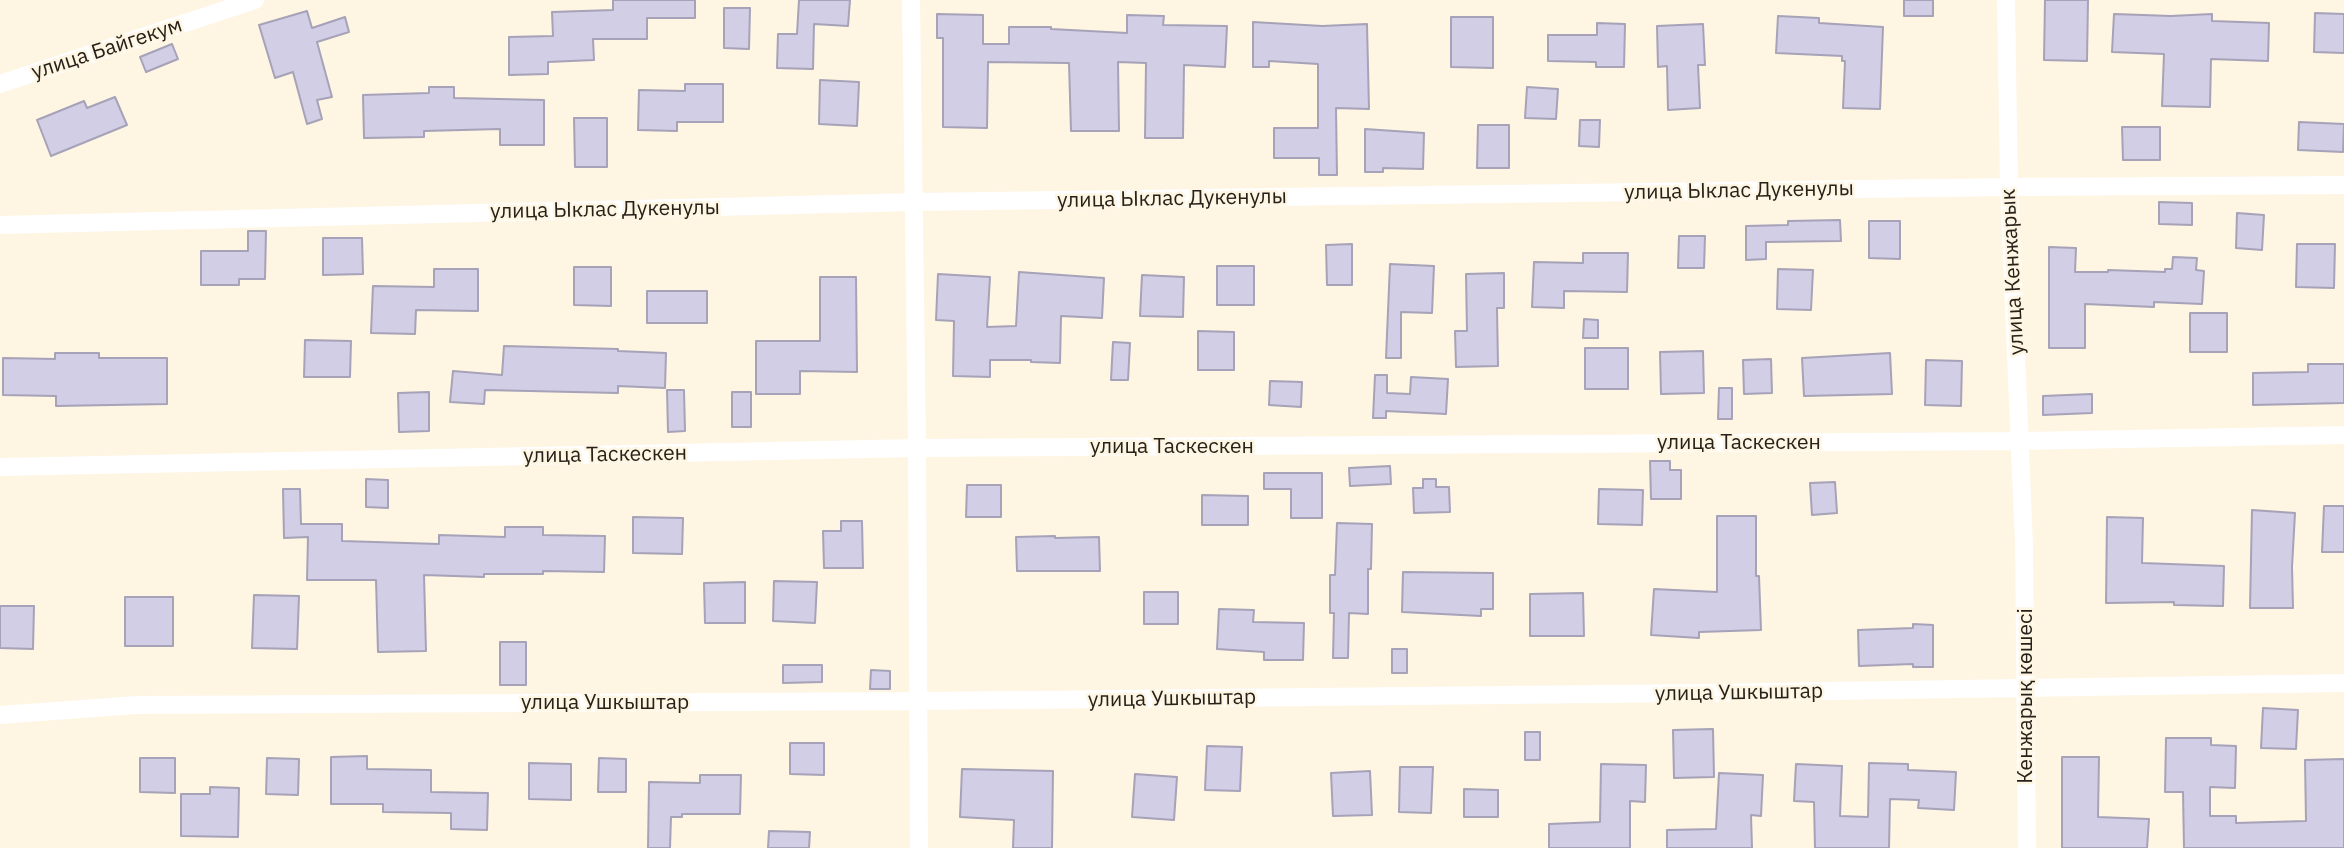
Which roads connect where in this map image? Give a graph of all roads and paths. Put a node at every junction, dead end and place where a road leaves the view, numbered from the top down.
1 (255, 0) edge
2 (911, 0) edge
3 (2006, 0) edge
4 (0, 85) edge
5 (2344, 186) edge
6 (2009, 187) junction
7 (914, 202) junction
8 (0, 225) edge
9 (2344, 435) edge
10 (2021, 441) junction
11 (917, 448) junction
12 (0, 467) edge
13 (2024, 544) joint
14 (2344, 683) edge
15 (2027, 688) junction
16 (918, 701) junction
17 (0, 715) edge
18 (919, 848) edge
19 (2027, 848) edge

1 - 4 street, улица Байгекум
2 - 7 street
3 - 6 street, улица Кенжарык
5 - 6 street, улица Ыклас Дукенулы
6 - 7 street, улица Ыклас Дукенулы
6 - 10 street, улица Кенжарык
7 - 8 street, улица Ыклас Дукенулы
7 - 11 street
9 - 10 street, улица Таскескен
10 - 11 street, улица Таскескен
10 - 13 street, улица Кенжарык
11 - 12 street, улица Таскескен
11 - 16 street
13 - 15 street, Кенжарық көшесі
14 - 15 street, улица Ушкыштар
15 - 16 street, улица Ушкыштар
15 - 19 street, Кенжарық көшесі
16 - 17 street, улица Ушкыштар
16 - 18 street

